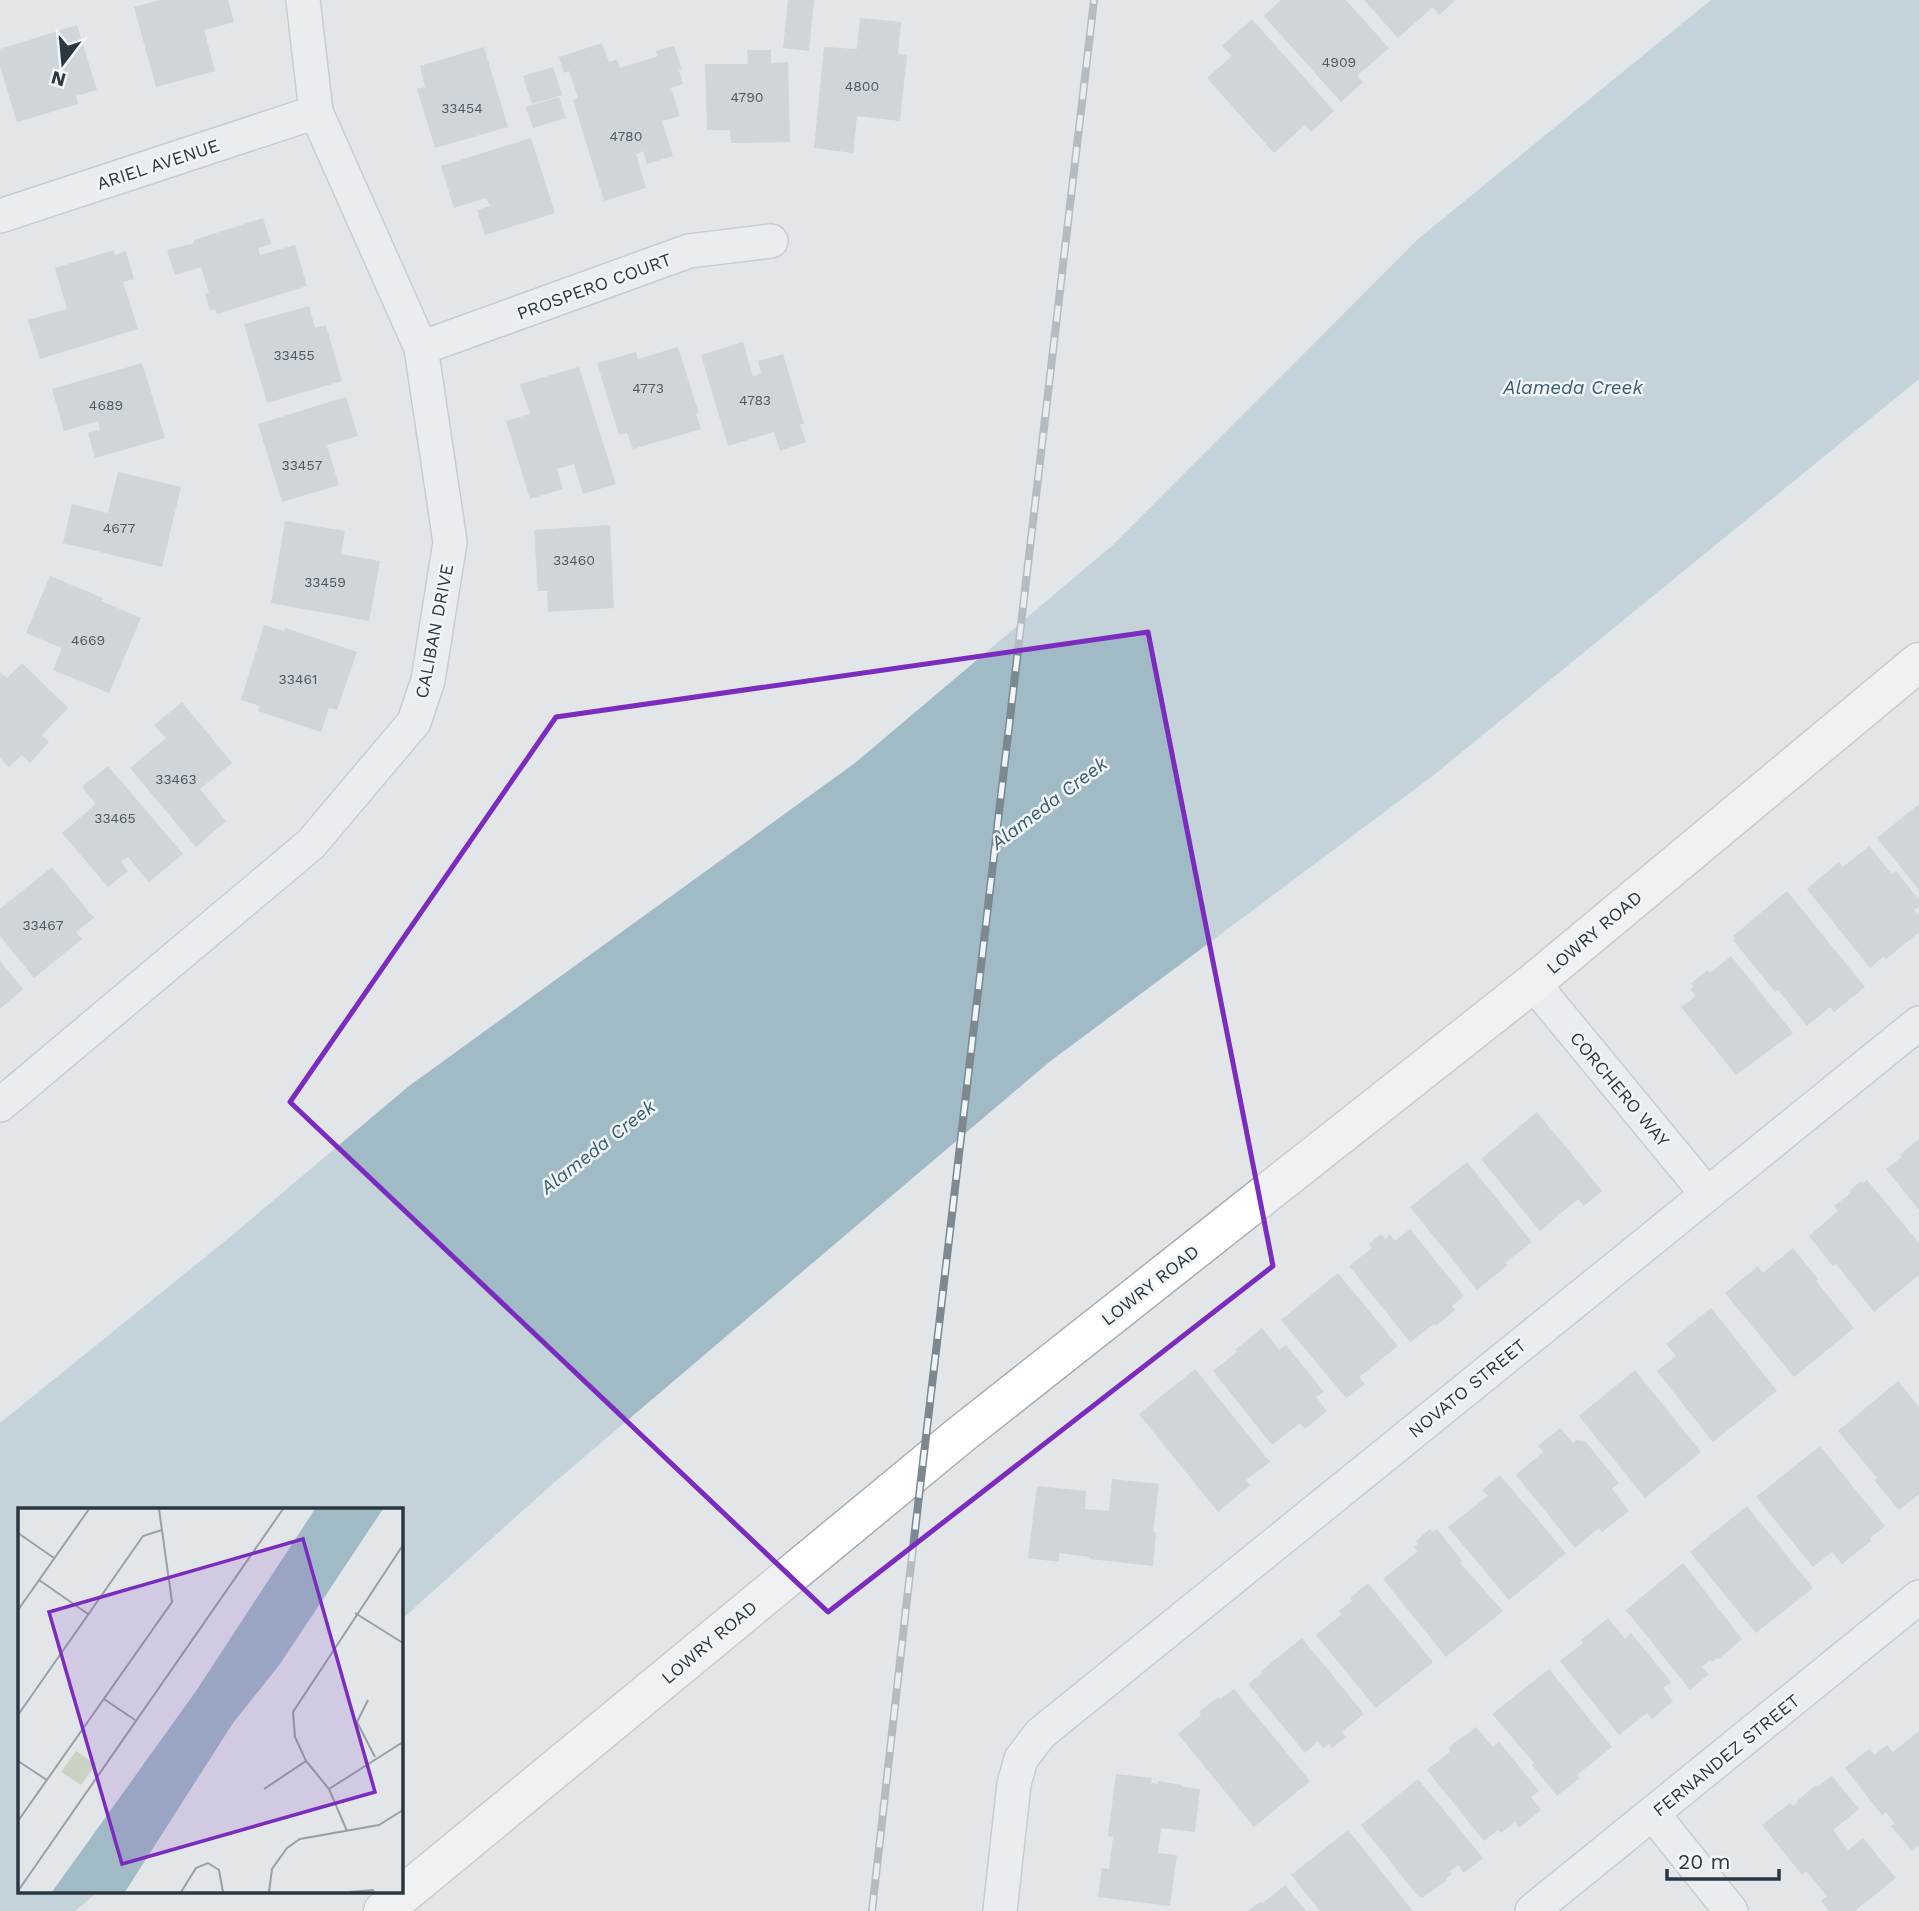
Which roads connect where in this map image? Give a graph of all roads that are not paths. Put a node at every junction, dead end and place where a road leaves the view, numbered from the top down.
1 (303, 0) edge
2 (316, 112) junction
3 (0, 216) edge
4 (771, 241) dead end
5 (421, 348) junction
6 (1919, 662) edge
7 (1533, 984) junction
8 (1919, 1023) edge
9 (0, 1105) edge
10 (1707, 1194) junction
11 (1919, 1597) edge
12 (1653, 1814) junction
13 (383, 1911) edge
14 (1000, 1911) edge
15 (1532, 1911) edge
16 (1731, 1911) edge

1 - 2 street, CALIBAN DRIVE
2 - 3 street, ARIEL AVENUE
2 - 5 street, CALIBAN DRIVE
4 - 5 street, PROSPERO COURT
5 - 9 street, CALIBAN DRIVE
6 - 7 street, LOWRY ROAD
7 - 10 street, CORCHERO WAY
7 - 13 street, LOWRY ROAD
8 - 10 street, NOVATO STREET
10 - 14 street, NOVATO STREET
11 - 12 street, FERNANDEZ STREET
12 - 15 street, FERNANDEZ STREET
12 - 16 street

